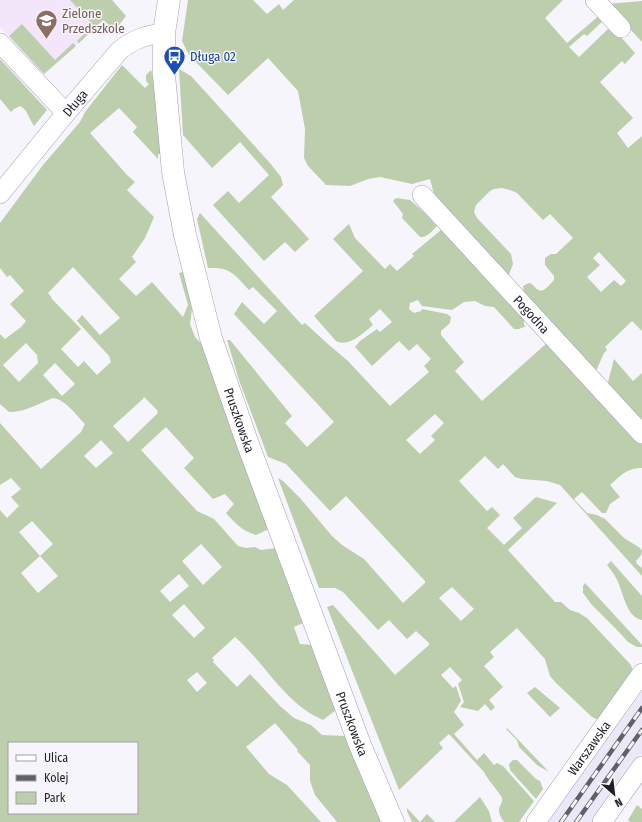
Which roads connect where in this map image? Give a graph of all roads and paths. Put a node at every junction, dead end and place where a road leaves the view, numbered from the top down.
1 (169, 0) edge
2 (595, 0) edge
3 (621, 28) dead end
4 (164, 33) junction
5 (0, 43) edge
6 (66, 113) junction
7 (0, 194) edge
8 (422, 195) dead end
9 (642, 434) edge
10 (642, 673) edge
11 (642, 766) edge
12 (393, 822) edge
13 (536, 822) edge
14 (602, 822) edge

1 - 4 street, Pruszkowska
2 - 3 street
4 - 6 street, Długa
4 - 12 street, Pruszkowska
5 - 6 street
6 - 7 street, Długa
8 - 9 street, Pogodna
10 - 13 street, Warszawska
11 - 14 street

